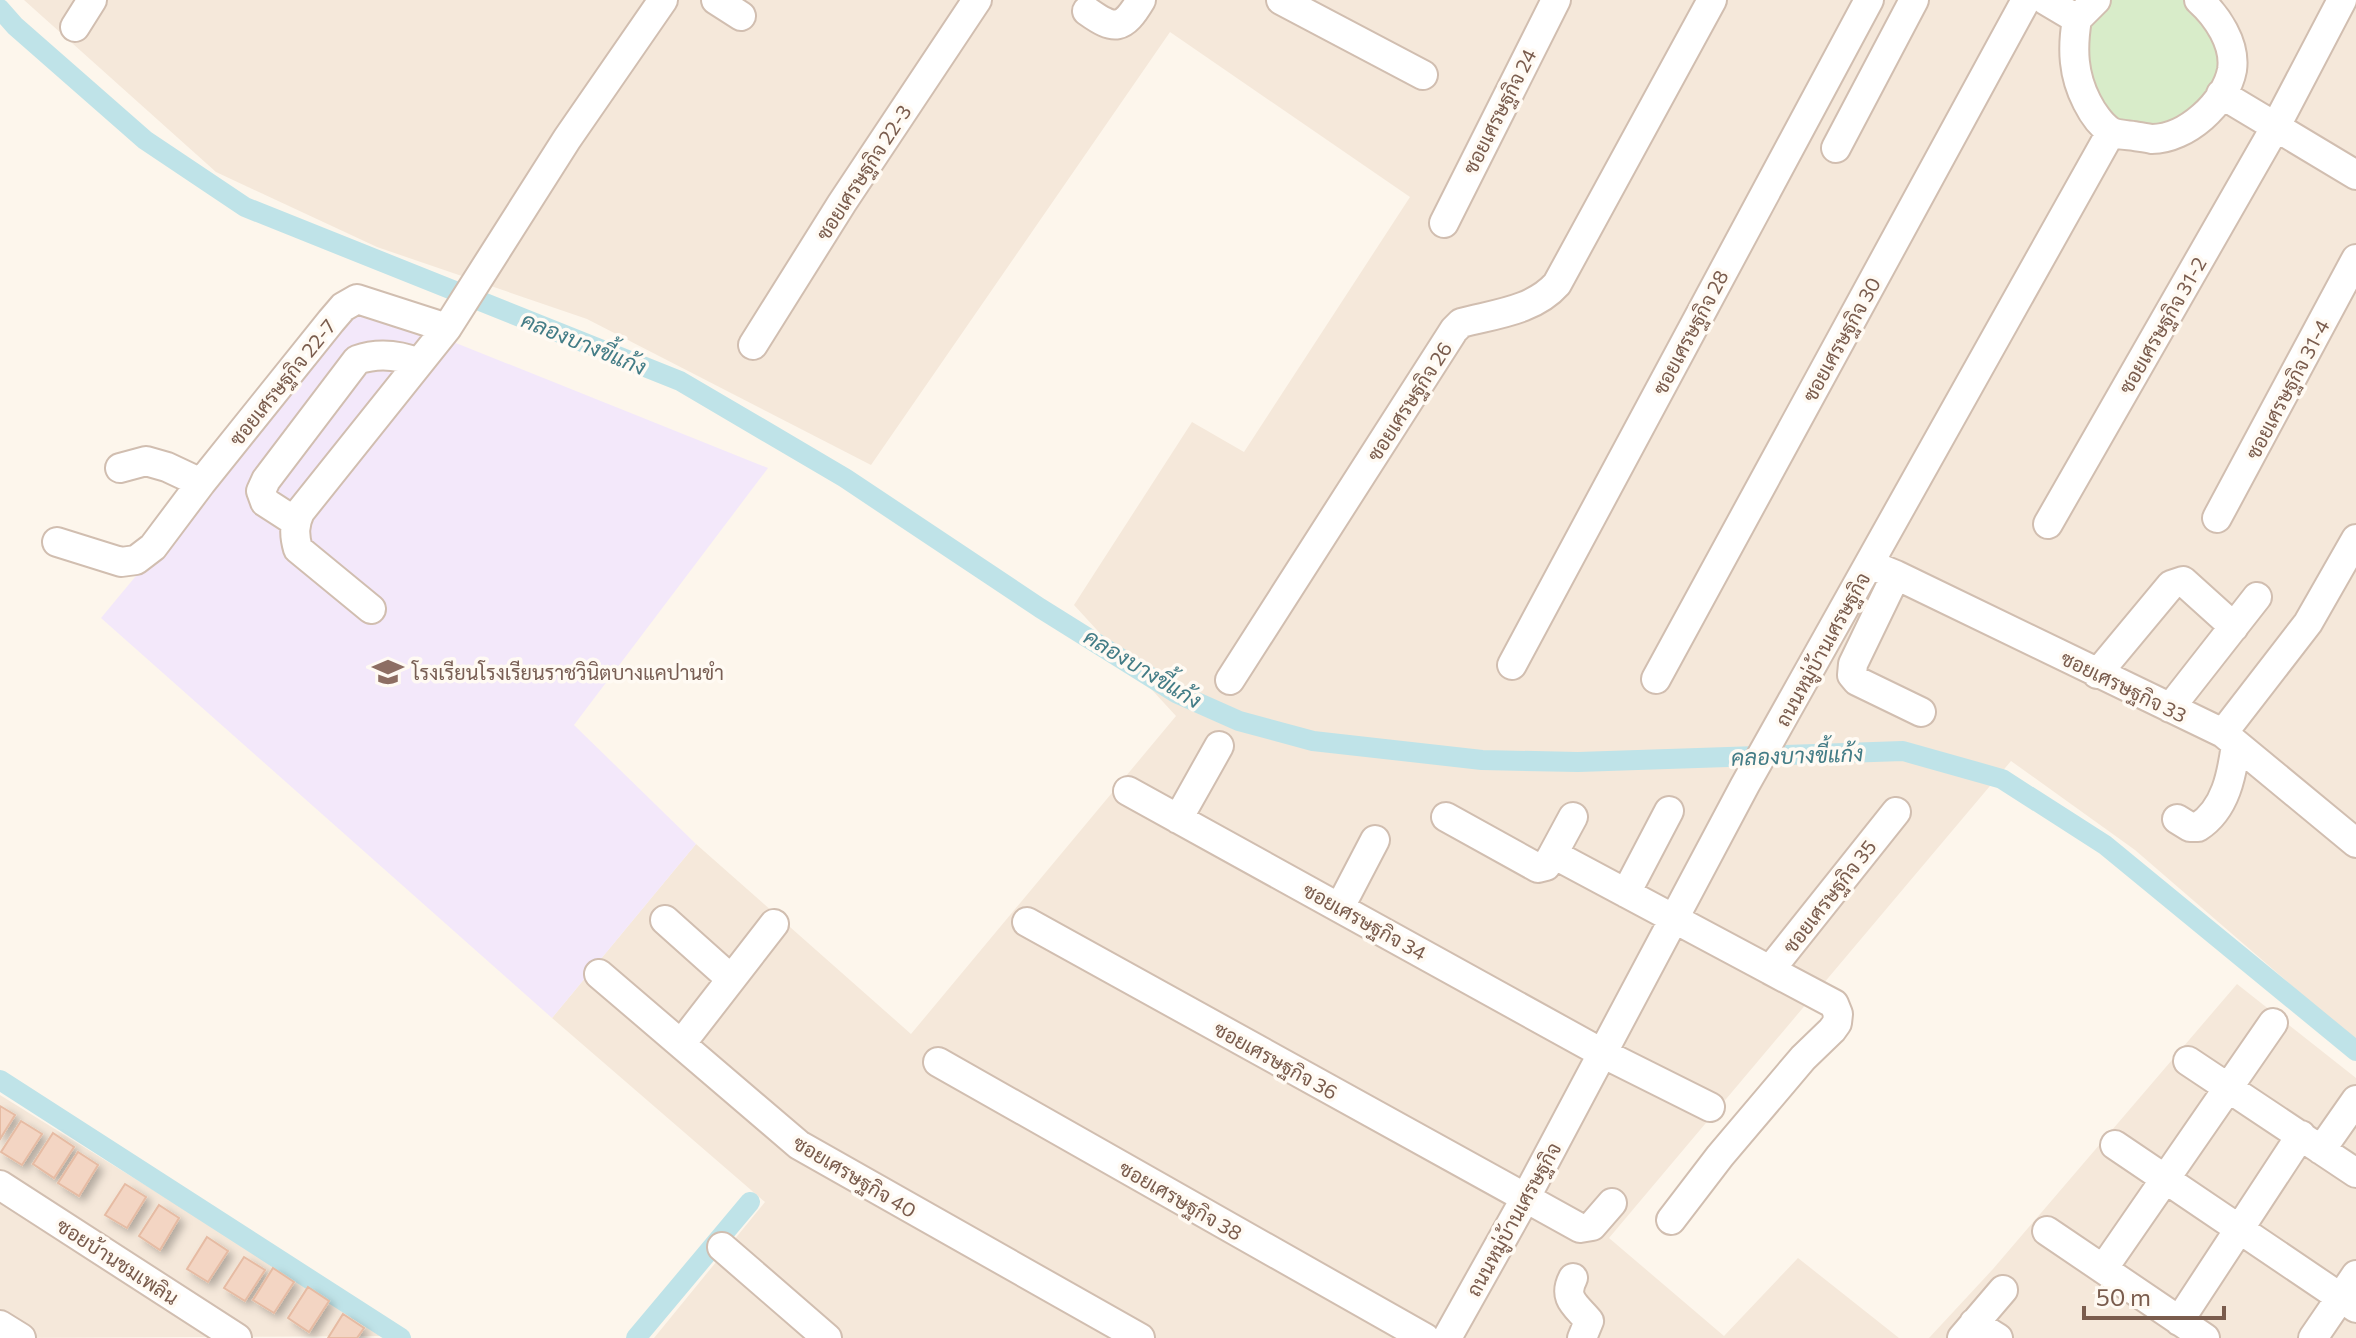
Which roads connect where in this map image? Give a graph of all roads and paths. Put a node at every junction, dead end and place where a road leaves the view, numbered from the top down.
1 (92, 0) edge
2 (663, 0) edge
3 (716, 0) edge
4 (977, 0) edge
5 (1141, 0) edge
6 (1281, 0) edge
7 (1556, 0) edge
8 (1712, 0) edge
9 (1869, 0) edge
10 (1914, 0) edge
11 (2026, 0) edge
12 (2045, 0) edge
13 (2199, 0) edge
14 (2342, 0) edge
15 (2086, 9) edge
16 (1087, 11) dead end
17 (741, 16) dead end
18 (75, 27) dead end
19 (1423, 75) dead end
20 (2221, 94) junction
21 (2276, 126) junction
22 (2111, 132) junction
23 (1836, 148) dead end
24 (2356, 175) edge
25 (1444, 223) dead end
26 (2356, 259) edge
27 (451, 324) junction
28 (753, 345) dead end
29 (419, 363) junction
30 (120, 468) dead end
31 (201, 483) junction
32 (2217, 518) dead end
33 (296, 522) junction
34 (2048, 524) dead end
35 (2356, 539) edge
36 (57, 542) dead end
37 (1869, 564) junction
38 (1896, 575) junction
39 (2257, 597) dead end
40 (371, 609) dead end
41 (2234, 627) junction
42 (1512, 665) dead end
43 (2097, 674) junction
44 (1656, 679) dead end
45 (1230, 680) dead end
46 (2170, 708) junction
47 (1921, 712) dead end
48 (2229, 739) junction
49 (1219, 746) dead end
50 (1128, 791) dead end
51 (1669, 811) dead end
52 (1896, 812) dead end
53 (1446, 817) dead end
54 (1573, 817) dead end
55 (1178, 819) junction
56 (2177, 819) dead end
57 (1375, 840) dead end
58 (2356, 843) edge
59 (1553, 854) junction
60 (1626, 893) junction
61 (1340, 907) junction
62 (1673, 919) junction
63 (665, 920) dead end
64 (1027, 922) dead end
65 (774, 924) dead end
66 (1770, 970) junction
67 (599, 974) dead end
68 (731, 979) junction
69 (2273, 1023) dead end
70 (681, 1044) junction
71 (1602, 1053) junction
72 (2188, 1061) dead end
73 (938, 1062) dead end
74 (2229, 1088) junction
75 (2356, 1100) edge
76 (1710, 1107) dead end
77 (2311, 1143) junction
78 (2115, 1145) dead end
79 (2356, 1173) edge
80 (2166, 1181) junction
81 (0, 1185) edge
82 (1526, 1197) junction
83 (1612, 1203) dead end
84 (1671, 1220) dead end
85 (2239, 1228) junction
86 (2047, 1231) dead end
87 (722, 1247) dead end
88 (2103, 1269) junction
89 (1573, 1278) dead end
90 (2003, 1290) dead end
91 (2351, 1294) edge
92 (2179, 1321) junction
93 (0, 1325) edge
94 (1978, 1333) edge
95 (21, 1338) edge
96 (237, 1338) edge
97 (827, 1338) edge
98 (1140, 1338) edge
99 (1425, 1338) edge
100 (1447, 1338) edge
101 (1582, 1338) edge
102 (2205, 1338) edge
103 (2313, 1338) edge

1 - 18 street
2 - 27 street
3 - 17 street
4 - 28 street, ซอยเศรษฐกิจ 22-3
5 - 16 street
6 - 19 street
7 - 25 street, ซอยเศรษฐกิจ 24
8 - 45 street, ซอยเศรษฐกิจ 26
9 - 42 street, ซอยเศรษฐกิจ 28
10 - 23 street
11 - 44 street, ซอยเศรษฐกิจ 30
12 - 15 street
13 - 20 street
14 - 21 street, ซอยเศรษฐกิจ 31-2
15 - 22 street
20 - 21 street
20 - 22 street
21 - 24 street
21 - 34 street, ซอยเศรษฐกิจ 31-2
22 - 37 street, ถนนหมู่บ้านเศรษฐกิจ
26 - 32 street, ซอยเศรษฐกิจ 31-4
27 - 29 street
27 - 31 street, ซอยเศรษฐกิจ 22-7
29 - 33 street
29 - 33 street
30 - 31 street
31 - 36 street, ซอยเศรษฐกิจ 22-7
33 - 40 street
35 - 48 street
37 - 38 street, ซอยเศรษฐกิจ 33
37 - 62 street, ถนนหมู่บ้านเศรษฐกิจ
38 - 43 street, ซอยเศรษฐกิจ 33
38 - 47 street
39 - 41 street
41 - 43 street
41 - 46 street
43 - 46 street, ซอยเศรษฐกิจ 33
46 - 48 street, ซอยเศรษฐกิจ 33
48 - 56 street
48 - 58 street, ซอยเศรษฐกิจ 33
49 - 55 street
50 - 55 street, ซอยเศรษฐกิจ 34
51 - 60 street
52 - 66 street, ซอยเศรษฐกิจ 35
53 - 59 street
54 - 59 street
55 - 61 street, ซอยเศรษฐกิจ 34
57 - 61 street
59 - 60 street, ซอยเศรษฐกิจ 35
60 - 62 street, ซอยเศรษฐกิจ 35
61 - 71 street, ซอยเศรษฐกิจ 34
62 - 66 street, ซอยเศรษฐกิจ 35
62 - 71 street, ถนนหมู่บ้านเศรษฐกิจ
63 - 68 street
64 - 82 street, ซอยเศรษฐกิจ 36
65 - 68 street
66 - 84 street
67 - 70 street, ซอยเศรษฐกิจ 40
68 - 70 street
69 - 74 street
70 - 98 street, ซอยเศรษฐกิจ 40
71 - 76 street, ซอยเศรษฐกิจ 34
71 - 82 street, ถนนหมู่บ้านเศรษฐกิจ
72 - 74 street
73 - 99 street, ซอยเศรษฐกิจ 38
74 - 77 street
74 - 80 street
75 - 77 street
77 - 79 street
77 - 85 street
78 - 80 street
80 - 85 street
80 - 88 street
81 - 96 street, ซอยบ้านชมเพลิน
82 - 83 street, ซอยเศรษฐกิจ 36
82 - 100 street, ถนนหมู่บ้านเศรษฐกิจ
85 - 91 street
85 - 92 street
86 - 88 street
87 - 97 street
88 - 92 street
89 - 101 street
90 - 94 street
91 - 103 street
92 - 102 street
93 - 95 street

